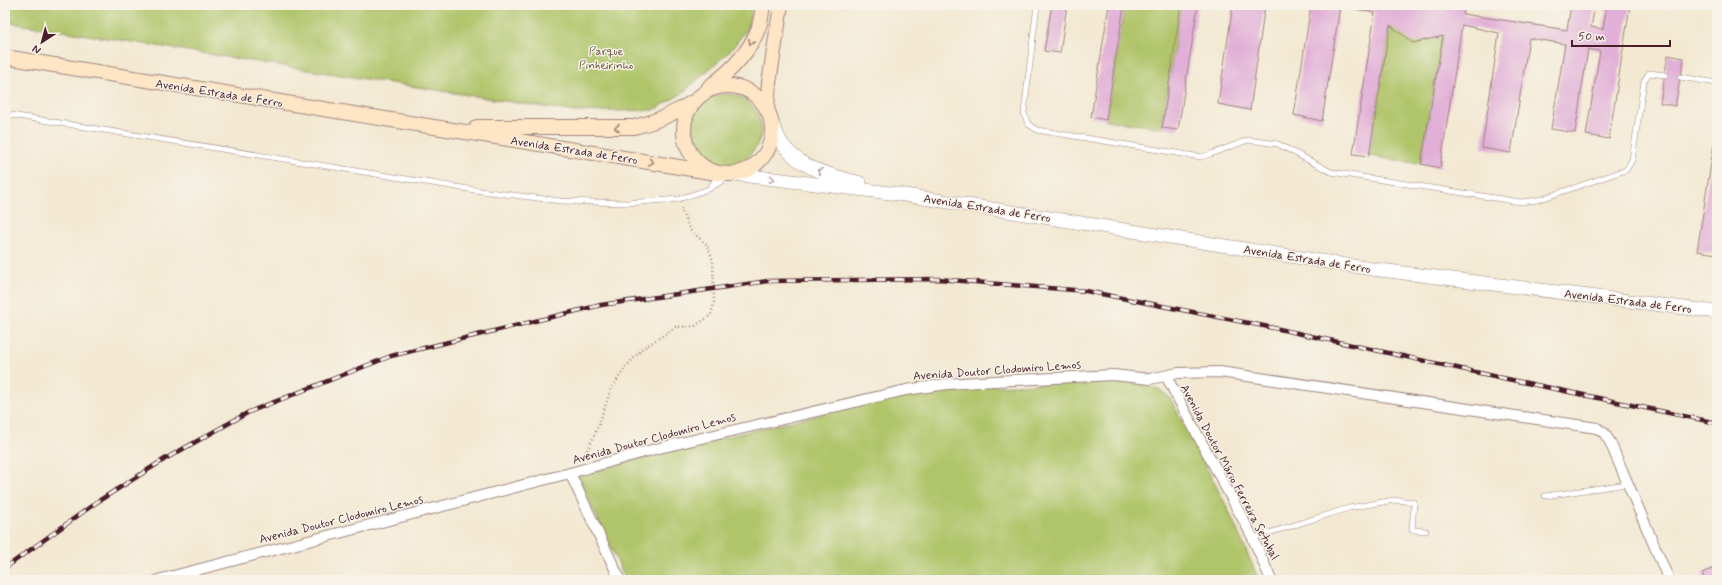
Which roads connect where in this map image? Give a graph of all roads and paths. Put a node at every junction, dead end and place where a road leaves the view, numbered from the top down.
1 (763, 5) edge
2 (781, 5) edge
3 (1037, 5) edge
4 (5, 57) edge
5 (1665, 75) dead end
6 (1680, 77) dead end
7 (1717, 83) edge
8 (705, 90) junction
9 (692, 102) junction
10 (767, 107) junction
11 (5, 114) edge
12 (772, 124) junction
13 (433, 126) junction
14 (716, 173) junction
15 (734, 174) junction
16 (709, 189) junction
17 (898, 194) junction
18 (679, 199) junction
19 (1717, 312) edge
20 (1166, 376) junction
21 (570, 473) junction
22 (1627, 484) junction
23 (1545, 496) dead end
24 (1426, 531) dead end
25 (1252, 538) junction
26 (158, 580) edge
27 (620, 580) edge
28 (1271, 580) edge
29 (1669, 580) edge

1 -> 8 main road
2 - 10 main road
3 - 5 lane
4 - 13 main road, Avenida Estrada de Ferro
6 - 7 lane
8 - 9 main road, Avenida Estrada de Ferro
8 - 10 main road, Avenida Estrada de Ferro
9 -> 13 main road, Avenida Estrada de Ferro
9 - 14 main road, Avenida Estrada de Ferro
10 - 12 main road, Avenida Estrada de Ferro
11 - 18 lane
12 - 15 main road, Avenida Estrada de Ferro
17 -> 12 street, Avenida Estrada de Ferro
13 -> 14 main road, Avenida Estrada de Ferro
14 - 15 main road, Avenida Estrada de Ferro
14 - 16 lane
15 - 16 lane
15 -> 17 street, Avenida Estrada de Ferro
16 - 18 lane
17 - 19 street, Avenida Estrada de Ferro
18 - 21 path
20 - 21 street, Avenida Doutor Clodomiro Lemos
20 - 22 street, Avenida Doutor Clodomiro Lemos
20 - 25 street, Avenida Doutor Mário Ferreira Setubal
21 - 26 street, Avenida Doutor Clodomiro Lemos
21 - 27 street
22 - 23 lane
22 - 29 street, Avenida Doutor Clodomiro Lemos
24 - 25 lane
25 - 28 street, Avenida Doutor Mário Ferreira Setubal

